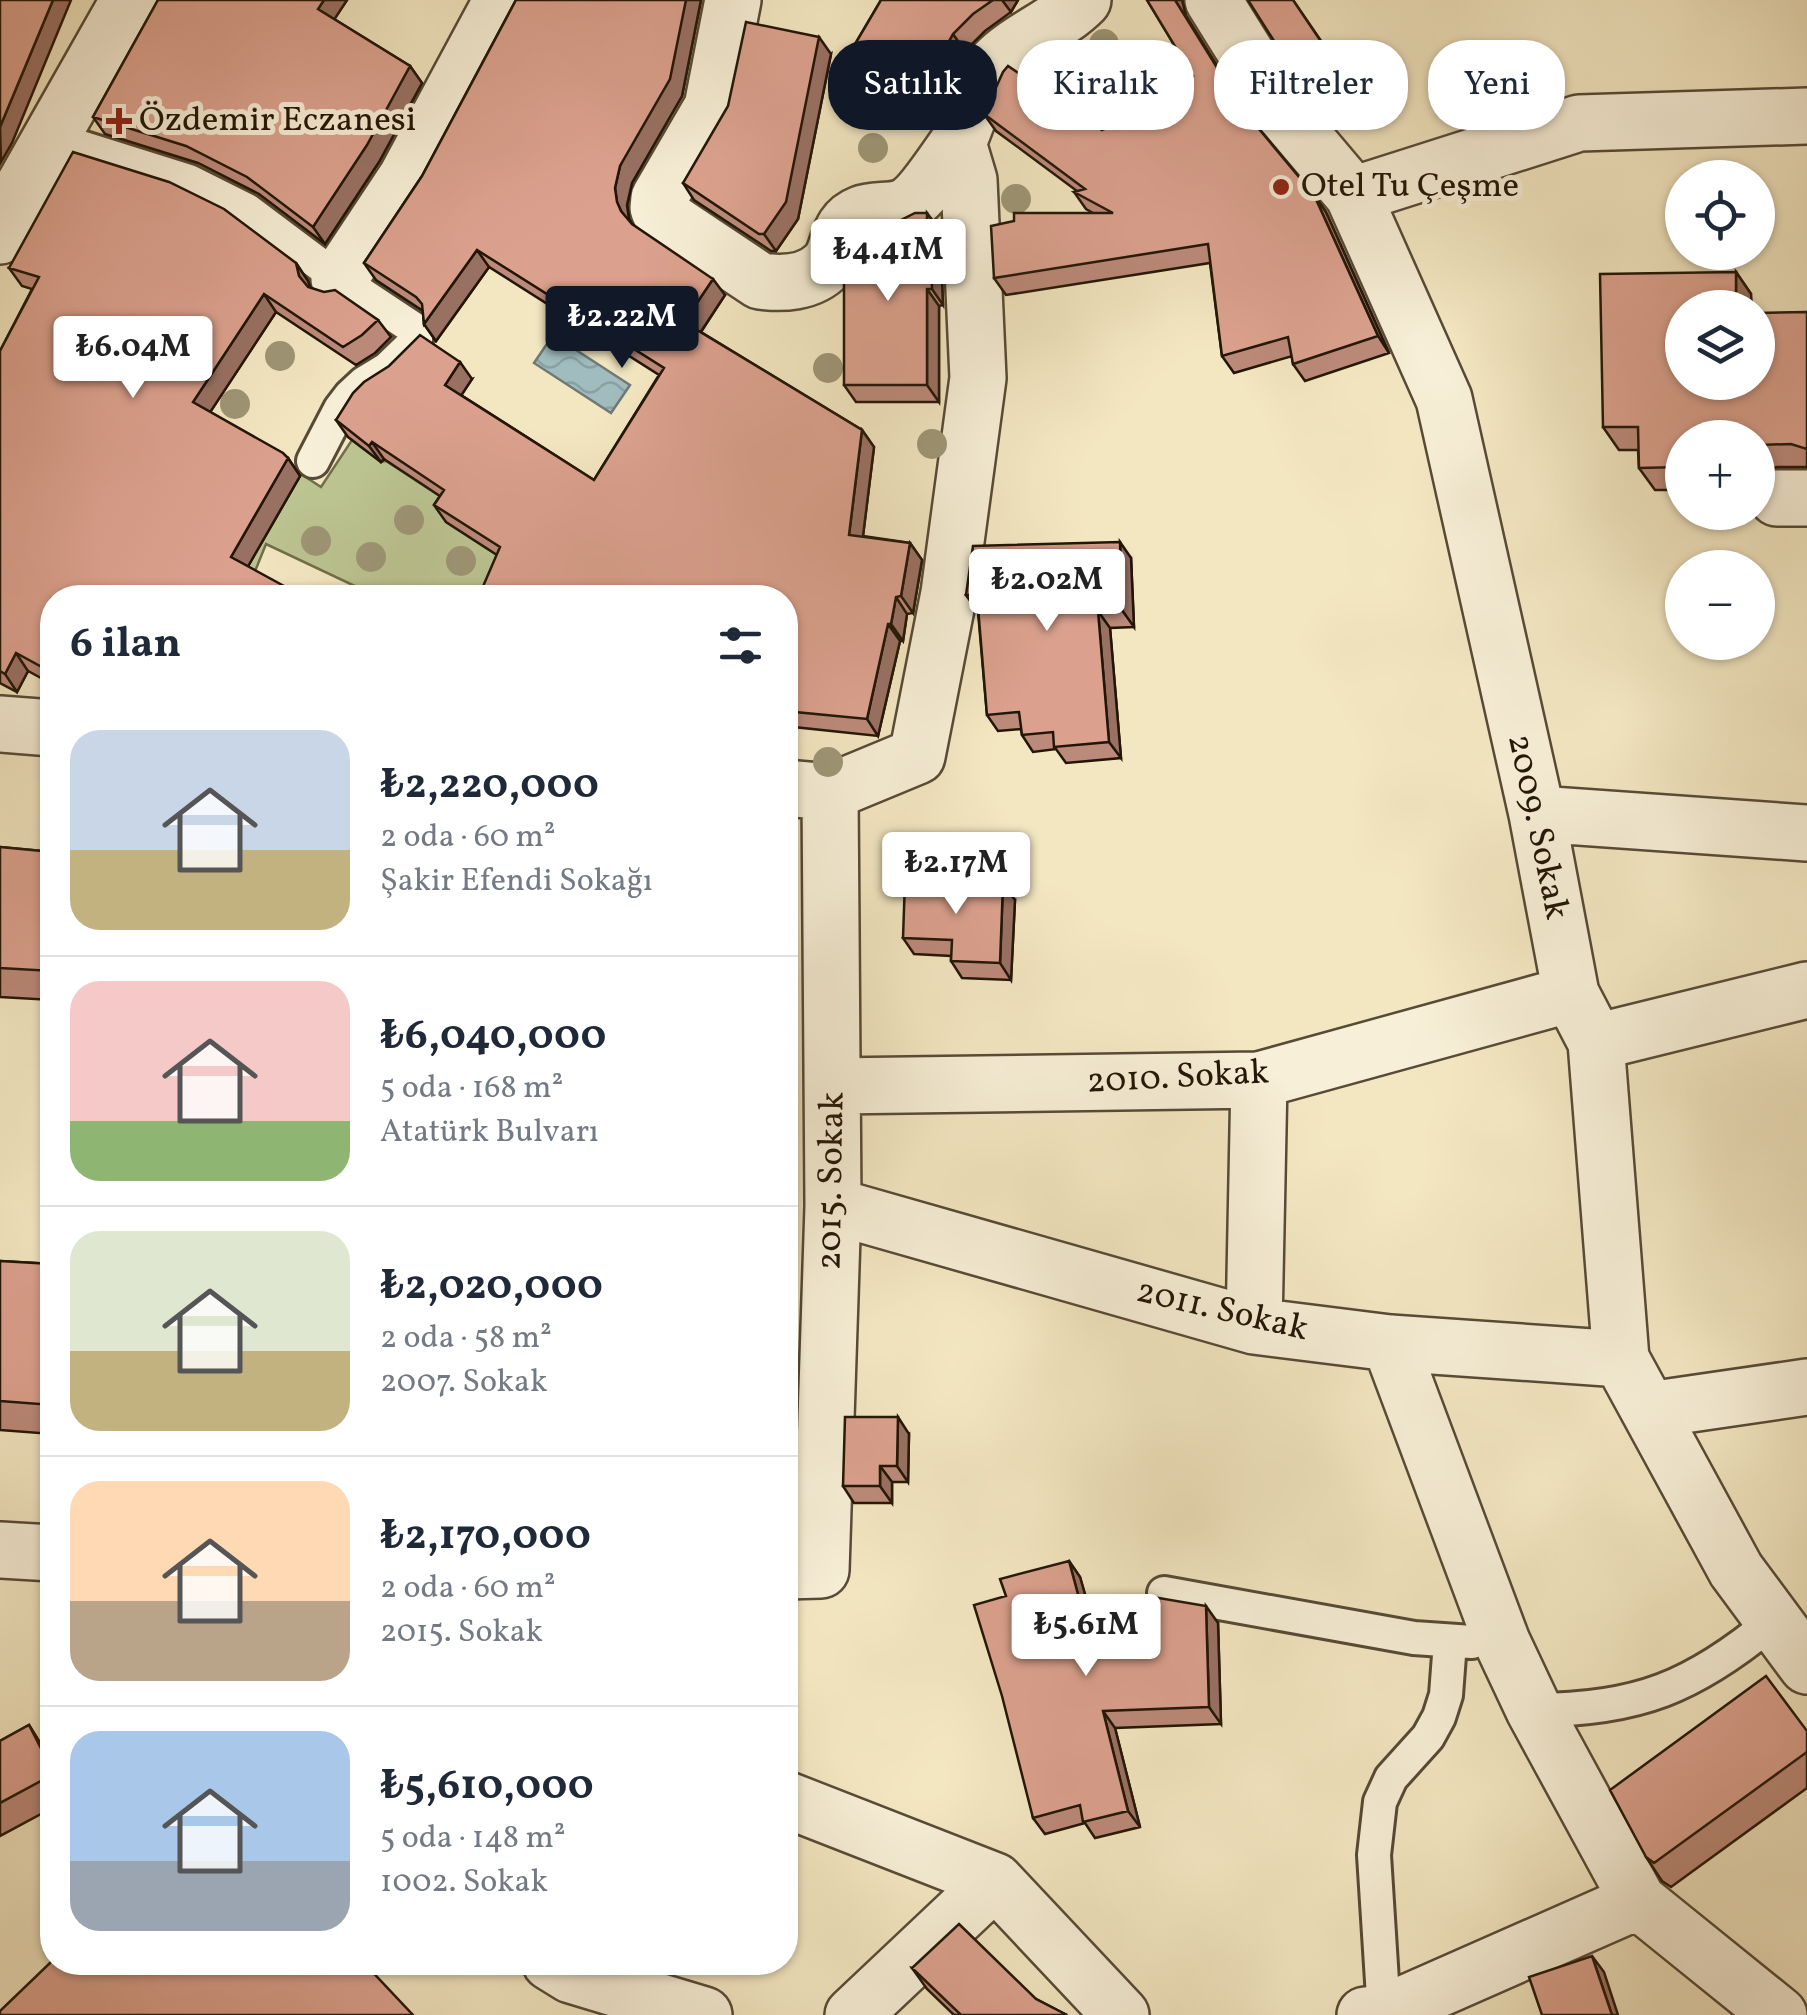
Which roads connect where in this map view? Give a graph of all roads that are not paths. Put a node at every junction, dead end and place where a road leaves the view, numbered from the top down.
1 (130, 0) edge
2 (502, 0) edge
3 (734, 0) edge
4 (1084, 0) edge
5 (1213, 0) edge
6 (1807, 116) edge
7 (52, 138) junction
8 (958, 144) junction
9 (1353, 195) junction
10 (0, 236) edge
11 (339, 279) junction
12 (313, 460) dead end
13 (0, 724) edge
14 (40, 727) edge
15 (808, 790) edge
16 (1536, 814) junction
17 (1807, 833) edge
18 (1807, 990) edge
19 (1571, 994) junction
20 (1596, 1042) junction
21 (1259, 1080) junction
22 (834, 1086) junction
23 (833, 1206) junction
24 (1254, 1326) junction
25 (1390, 1343) junction
26 (1621, 1358) junction
27 (1807, 1387) edge
28 (1649, 1410) junction
29 (0, 1550) edge
30 (40, 1552) edge
31 (803, 1570) edge
32 (1164, 1594) edge
33 (1774, 1620) junction
34 (1476, 1642) junction
35 (1807, 1666) edge
36 (1534, 1710) junction
37 (798, 1804) edge
38 (995, 1880) junction
39 (1638, 1901) junction
40 (571, 1975) edge
41 (1374, 2014) edge
42 (704, 2015) edge
43 (854, 2015) edge
44 (1121, 2015) edge
45 (1779, 2015) edge

1 - 7 street
2 - 11 street
3 - 8 street
4 - 8 street
5 - 9 street, 2009. Sokak
6 - 9 street
7 - 10 street
7 - 11 lane
8 - 15 street
9 - 16 street, 2009. Sokak
11 - 12 lane
13 - 14 street
15 - 22 street, 2015. Sokak
16 - 17 street
16 - 19 street, 2009. Sokak
18 - 20 street
19 - 20 street, 2009. Sokak
19 - 21 street, 2010. Sokak
20 - 26 street, 2009. Sokak
21 - 22 street, 2010. Sokak
21 - 24 street
22 - 23 street, 2015. Sokak
23 - 24 street, 2011. Sokak
23 - 31 street, 2015. Sokak
24 - 25 street, 2011. Sokak
25 - 26 street, 2011. Sokak
25 - 34 street
26 - 28 street, 2009. Sokak
27 - 28 street
28 - 33 street, 2009. Sokak
29 - 30 street
32 - 34 lane
33 - 35 street, 2009. Sokak
33 - 36 lane
34 - 36 street
34 - 41 lane
36 - 39 street
37 - 38 street
38 - 43 street
38 - 44 street
39 - 41 street
39 - 45 street
40 - 42 street

